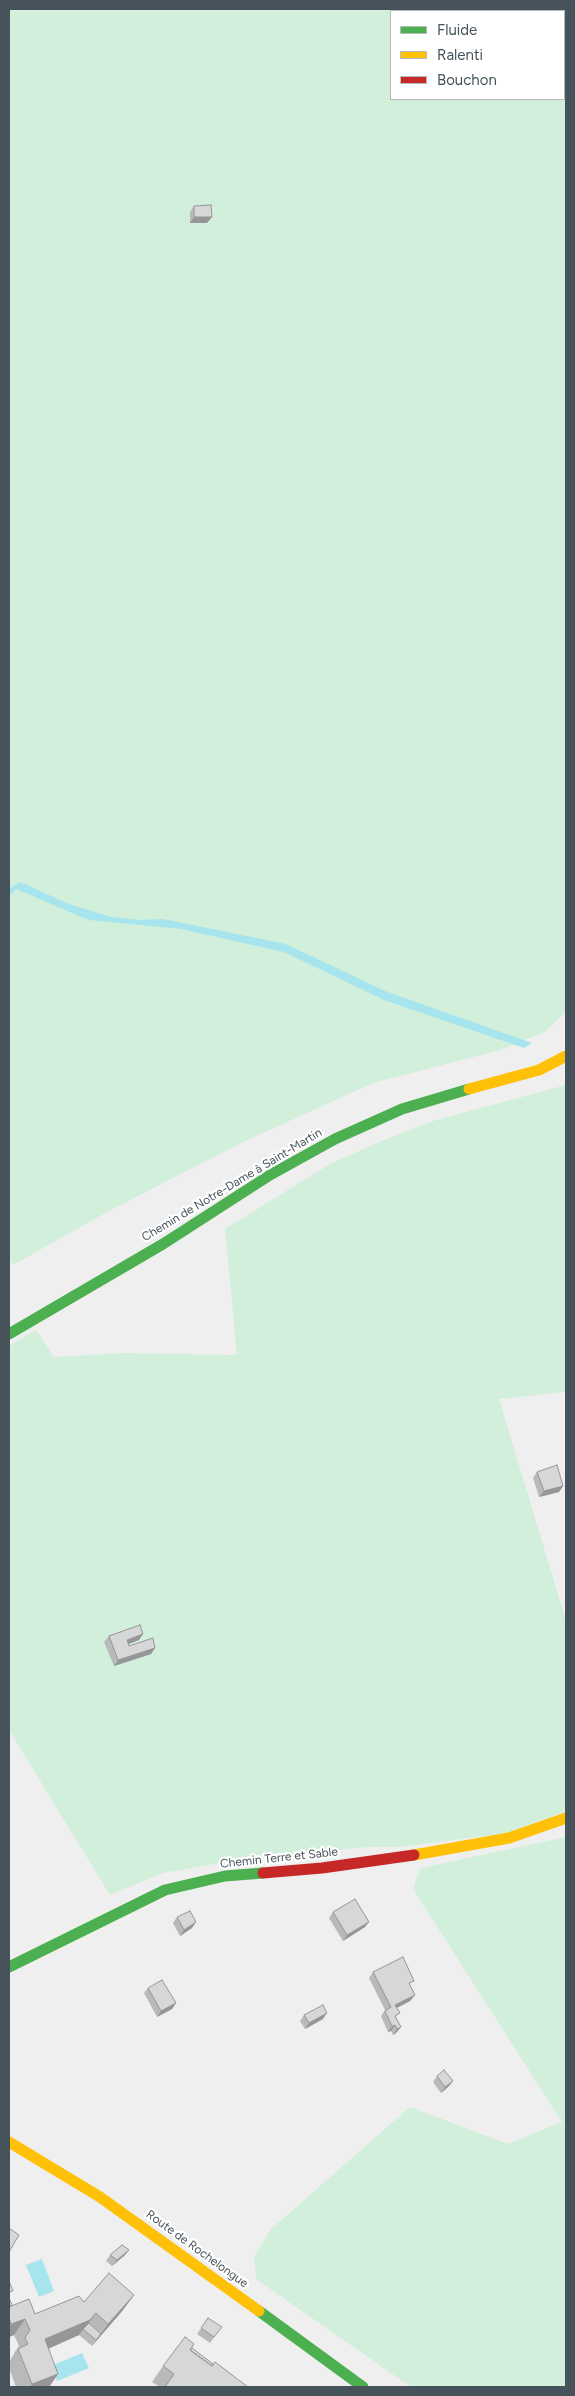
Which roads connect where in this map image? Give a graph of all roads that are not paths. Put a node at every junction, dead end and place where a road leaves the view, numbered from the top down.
1 (566, 1056) edge
2 (9, 1334) edge
3 (566, 1818) edge
4 (9, 1967) edge
5 (9, 2142) edge
6 (363, 2387) edge

1 - 2 street, Chemin de Notre-Dame à Saint-Martin
3 - 4 street, Chemin Terre et Sable
5 - 6 street, Route de Rochelongue

